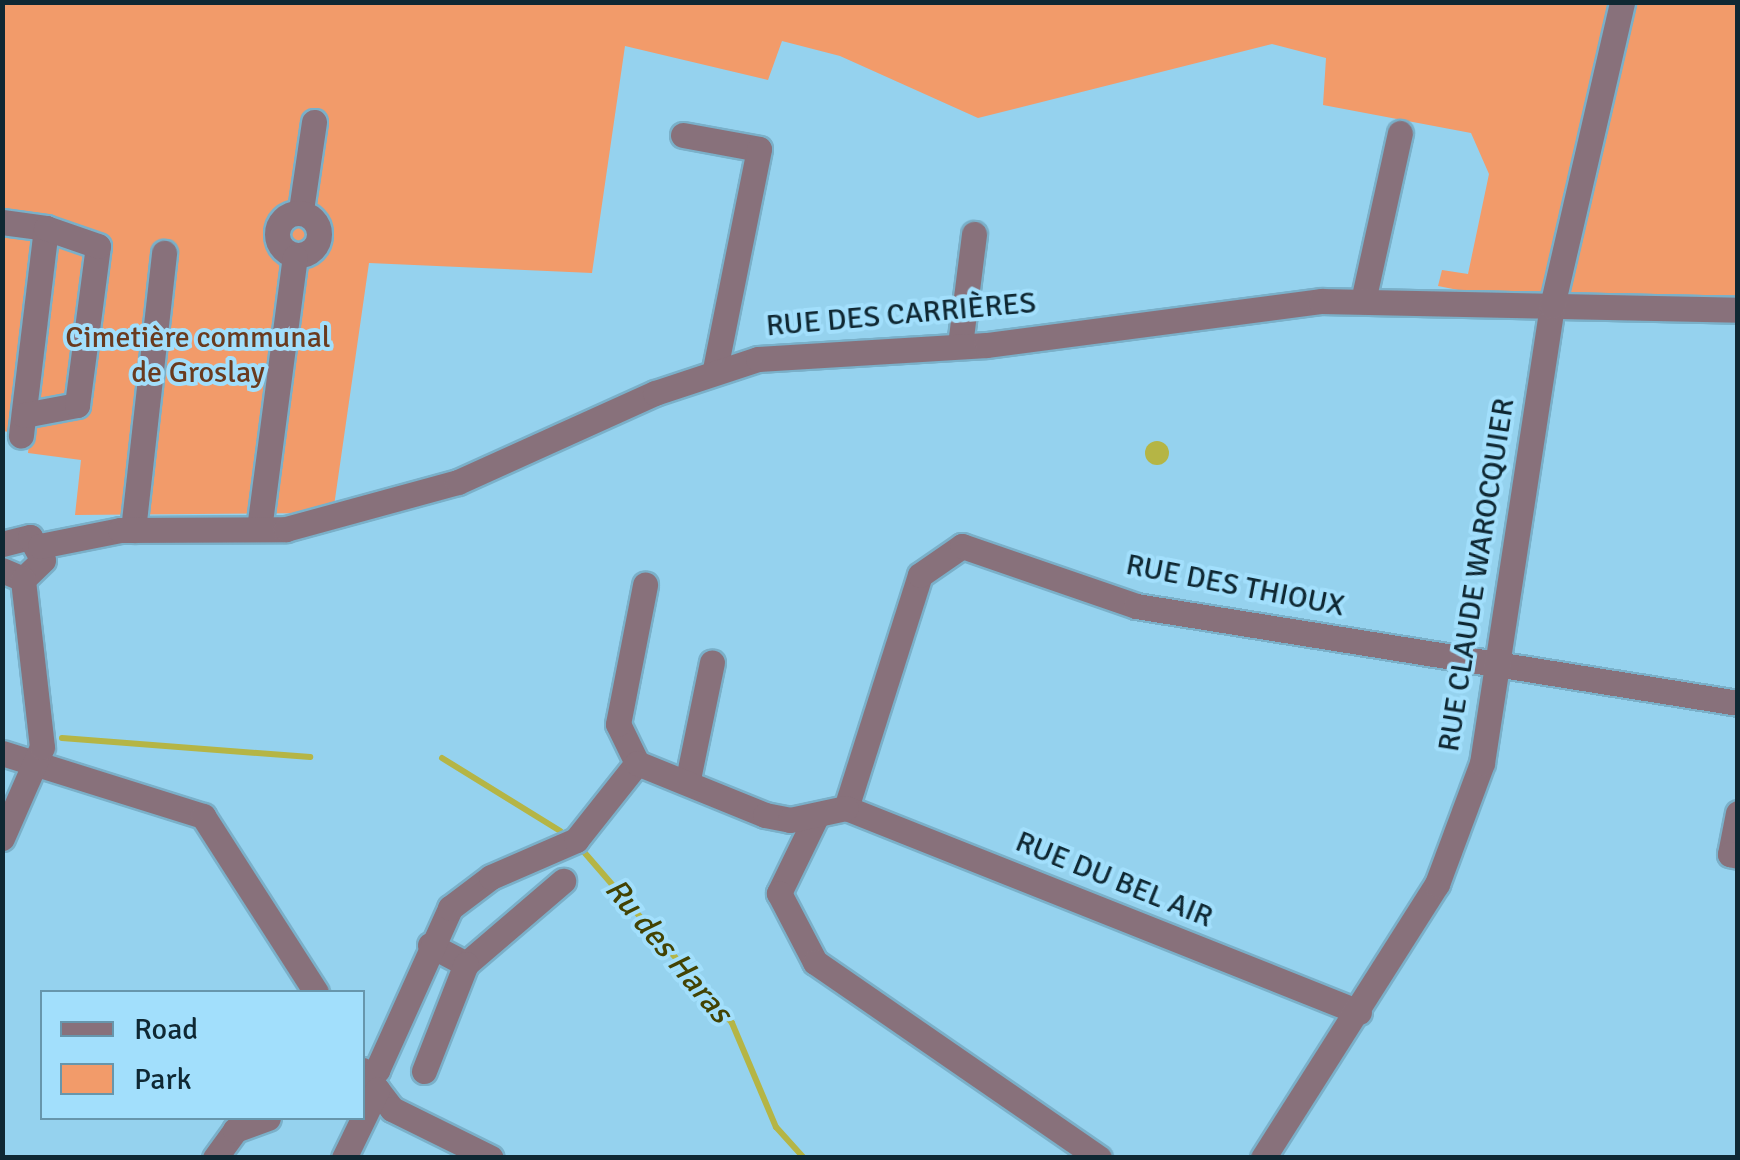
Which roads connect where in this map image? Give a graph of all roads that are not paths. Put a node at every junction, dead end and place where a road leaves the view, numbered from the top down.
1 (1622, 2) edge
2 (314, 122) dead end
3 (1400, 133) dead end
4 (683, 134) dead end
5 (2, 222) edge
6 (46, 228) junction
7 (974, 234) dead end
8 (164, 253) dead end
9 (1362, 301) junction
10 (1552, 306) junction
11 (1738, 310) edge
12 (960, 345) junction
13 (714, 369) junction
14 (18, 412) edge
15 (259, 529) junction
16 (133, 530) junction
17 (2, 544) edge
18 (40, 546) junction
19 (13, 575) edge
20 (645, 585) dead end
21 (712, 662) dead end
22 (1500, 664) junction
23 (1738, 704) edge
24 (2, 753) edge
25 (637, 762) junction
26 (38, 763) junction
27 (688, 779) junction
28 (846, 808) junction
29 (1738, 813) edge
30 (817, 815) junction
31 (2, 838) edge
32 (1738, 856) edge
33 (563, 880) dead end
34 (430, 946) junction
35 (466, 964) junction
36 (315, 990) edge
37 (1359, 1012) junction
38 (424, 1071) dead end
39 (367, 1080) edge
40 (262, 1120) edge
41 (355, 1120) edge
42 (215, 1158) edge
43 (344, 1158) edge
44 (491, 1158) edge
45 (1098, 1158) edge
46 (1263, 1158) edge

1 - 10 street, RUE CLAUDE WAROCQUIER
2 - 15 street
3 - 9 street
4 - 13 street
5 - 6 street
6 - 14 street
6 - 14 street
7 - 12 street
8 - 16 street
9 - 10 street, RUE DES CARRIÈRES
9 - 12 street, RUE DES CARRIÈRES
10 - 11 street, RUE DES CARRIÈRES
10 - 22 street, RUE CLAUDE WAROCQUIER
12 - 13 street, RUE DES CARRIÈRES
13 - 15 street, RUE DES CARRIÈRES
15 - 16 street, RUE DES CARRIÈRES
16 - 18 street, RUE DES CARRIÈRES
17 - 18 street, RUE DES CARRIÈRES
18 - 19 street
19 - 26 street
20 - 25 street
21 - 27 street
22 - 23 street, RUE DES THIOUX
22 - 28 street, RUE DES THIOUX
22 - 37 street, RUE CLAUDE WAROCQUIER
24 - 26 street
25 - 27 street
25 - 34 street
26 - 31 street
26 - 36 street
27 - 30 street
28 - 30 street
28 - 37 street, RUE DU BEL AIR
29 - 32 street
30 - 45 street
33 - 35 street
34 - 35 street
34 - 39 street
35 - 38 street
37 - 46 street, RUE CLAUDE WAROCQUIER
39 - 44 street
40 - 42 street
41 - 43 street

